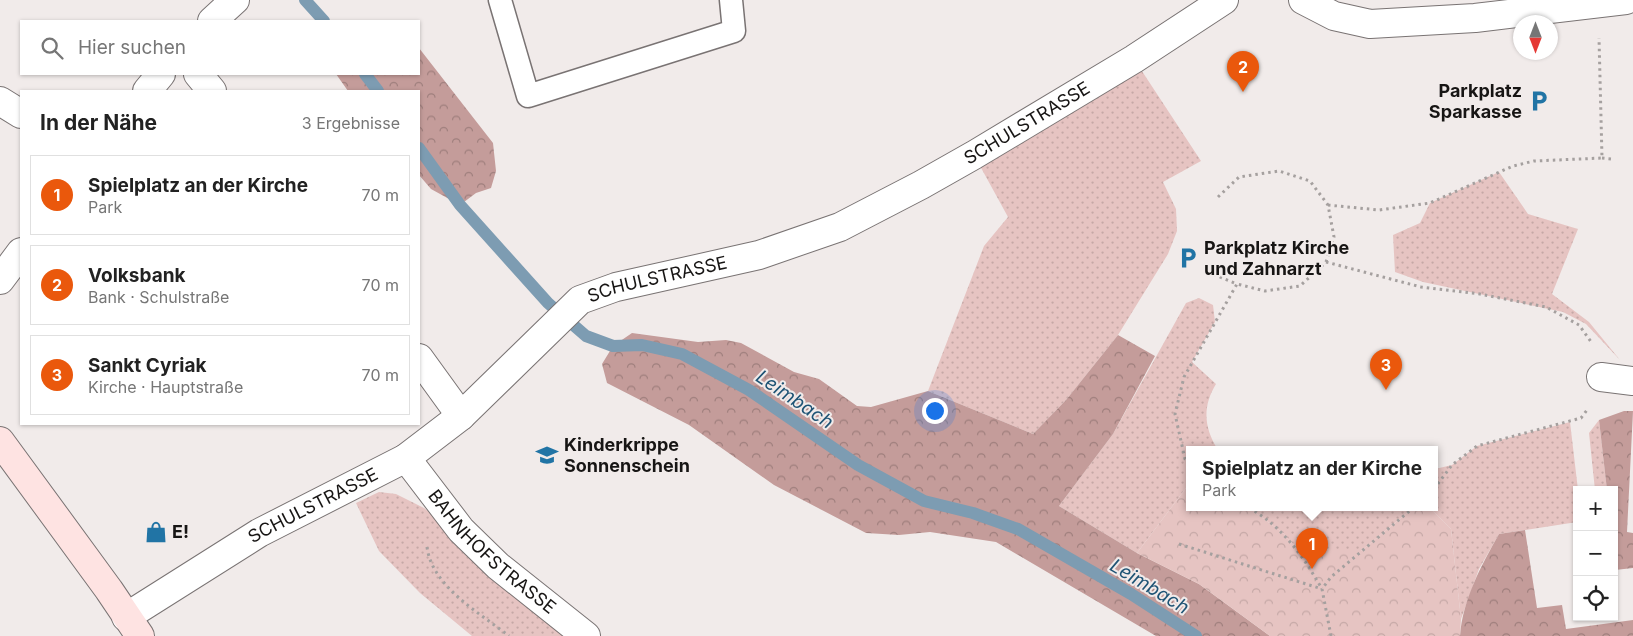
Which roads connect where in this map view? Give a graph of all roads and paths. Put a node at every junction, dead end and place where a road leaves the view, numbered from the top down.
1 (500, 0) edge
2 (732, 0) edge
3 (1224, 0) edge
4 (1303, 0) edge
5 (1626, 0) edge
6 (234, 1) edge
7 (213, 20) edge
8 (1599, 54) dead end
9 (161, 75) edge
10 (199, 75) edge
11 (148, 90) edge
12 (211, 90) edge
13 (0, 101) edge
14 (20, 113) edge
15 (1602, 158) junction
16 (1612, 159) dead end
17 (1218, 197) dead end
18 (1328, 205) junction
19 (20, 253) edge
20 (1326, 262) junction
21 (1205, 271) dead end
22 (0, 280) edge
23 (1237, 284) junction
24 (420, 359) edge
25 (1601, 376) junction
26 (1633, 381) edge
27 (461, 416) junction
28 (0, 440) edge
29 (406, 458) junction
30 (1186, 461) edge
31 (1438, 484) edge
32 (1252, 511) edge
33 (1409, 511) edge
34 (1179, 544) dead end
35 (446, 586) dead end
36 (1322, 589) junction
37 (133, 626) edge
38 (509, 636) edge
39 (586, 636) edge
40 (1332, 636) edge

1 - 2 lane
3 - 27 street, SCHULSTRASSE
4 - 5 street
6 - 7 street
8 - 15 path
9 - 11 street
10 - 12 street
13 - 14 street
15 - 16 path
15 - 18 path
17 - 18 path
18 - 20 path
19 - 22 street
20 - 23 path
20 - 25 path
21 - 23 path
23 - 30 path
24 - 27 street
25 - 26 street
25 - 31 path
27 - 29 street, SCHULSTRASSE
28 - 37 main road
29 - 37 street, SCHULSTRASSE
29 - 39 street, BAHNHOFSTRASSE
32 - 36 path
33 - 36 path
34 - 36 path
35 - 38 path
36 - 40 path

